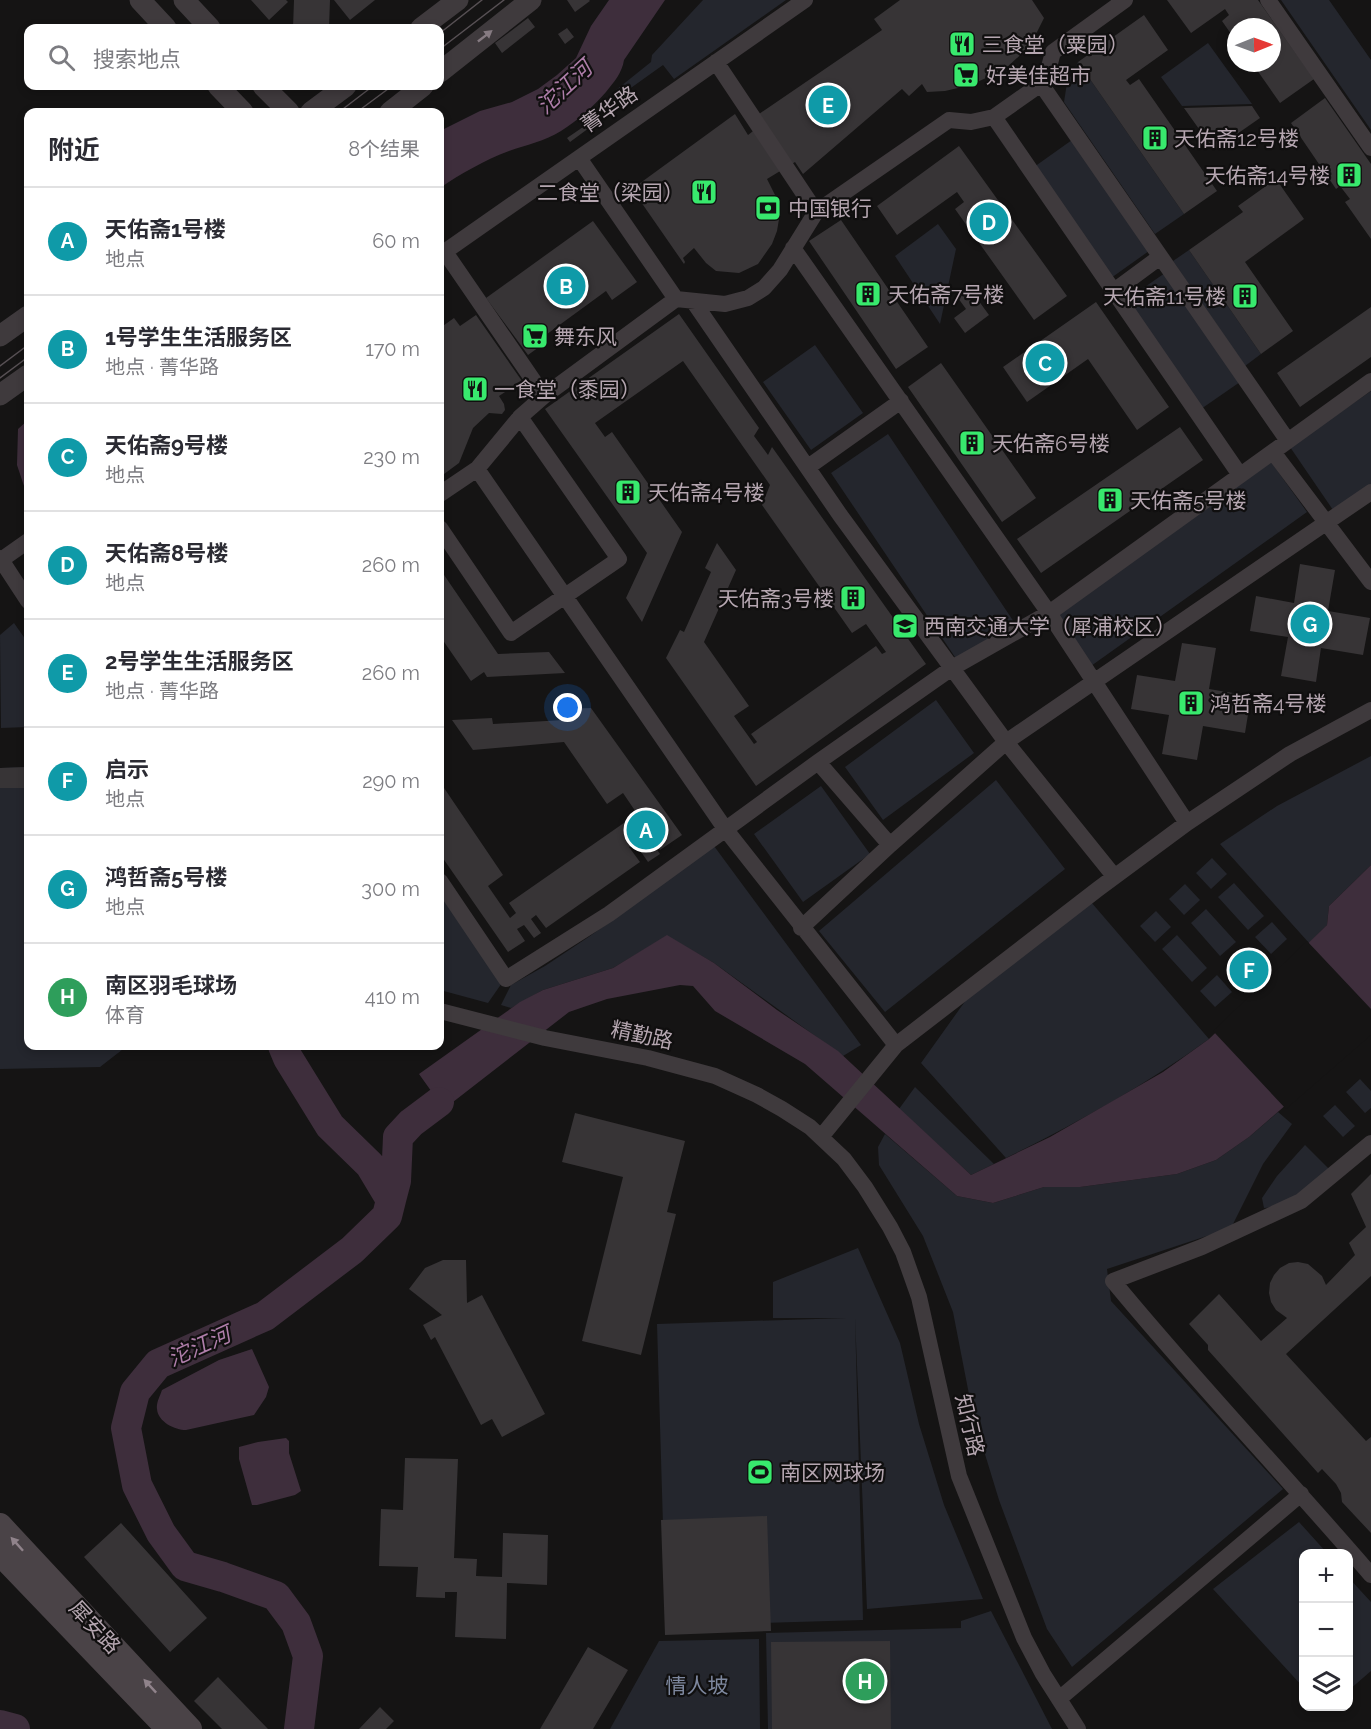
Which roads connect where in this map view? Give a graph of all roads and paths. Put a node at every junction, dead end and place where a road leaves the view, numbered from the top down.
1 (140, 0) edge
2 (184, 0) edge
3 (458, 0) edge
4 (531, 0) edge
5 (805, 0) edge
6 (1125, 0) edge
7 (1268, 0) edge
8 (162, 24) edge
9 (206, 24) edge
10 (426, 24) edge
11 (716, 62) junction
12 (444, 69) edge
13 (1041, 84) junction
14 (222, 90) edge
15 (267, 90) edge
16 (340, 90) edge
17 (418, 90) edge
18 (239, 108) edge
19 (285, 108) edge
20 (316, 108) edge
21 (395, 108) edge
22 (994, 117) junction
23 (1371, 148) edge
24 (579, 158) junction
25 (816, 212) junction
26 (793, 248) junction
27 (444, 253) edge
28 (444, 257) edge
29 (1160, 257) junction
30 (1114, 291) junction
31 (684, 300) junction
32 (24, 319) edge
33 (0, 336) edge
34 (24, 378) edge
35 (1371, 381) edge
36 (0, 395) edge
37 (544, 396) junction
38 (901, 401) junction
39 (520, 417) junction
40 (1288, 441) junction
41 (1273, 452) junction
42 (808, 467) junction
43 (477, 469) junction
44 (1240, 475) junction
45 (444, 491) edge
46 (1371, 492) edge
47 (1326, 522) junction
48 (444, 534) edge
49 (24, 544) edge
50 (1, 559) edge
51 (1371, 582) edge
52 (24, 595) edge
53 (564, 597) junction
54 (1049, 613) junction
55 (952, 668) junction
56 (1095, 681) junction
57 (1371, 710) edge
58 (1006, 742) junction
59 (818, 762) junction
60 (1188, 822) junction
61 (726, 830) junction
62 (890, 844) junction
63 (1114, 876) junction
64 (444, 887) edge
65 (801, 928) junction
66 (444, 1012) edge
67 (896, 1045) junction
68 (821, 1137) junction
69 (1371, 1143) edge
70 (1301, 1494) junction
71 (0, 1525) edge
72 (3, 1564) edge
73 (1371, 1575) edge
74 (1059, 1699) junction
75 (168, 1729) edge
76 (190, 1729) edge
77 (1078, 1729) edge

1 - 8 street
2 - 9 street
3 - 10 street
12 -> 4 street
5 - 11 street, 菁华路
6 - 13 street
7 - 23 street
11 - 24 street, 菁华路
11 - 25 street
13 - 22 street
13 - 29 street
14 - 18 street
15 - 19 street
16 - 20 street
17 - 21 street
22 - 25 street
22 - 30 street
24 - 27 street, 菁华路
24 - 31 street
25 - 26 street
26 - 31 street
26 - 38 street
28 - 37 street
29 - 30 street
29 - 40 street
30 - 44 street
31 - 37 street
31 - 42 street
32 - 33 street
34 - 36 street
35 - 40 street
37 - 39 street
38 - 42 street
38 - 54 street
39 - 43 street
39 - 53 street
40 - 41 street
41 - 44 street
41 - 47 street
42 - 55 street
43 - 45 street
43 - 53 street
44 - 54 street
46 - 47 street
47 - 51 street
47 - 56 street
48 - 53 street
49 - 50 street
50 - 52 street
53 - 61 street
54 - 55 street
54 - 56 street
55 - 58 street
55 - 59 street
56 - 58 street
56 - 60 street
57 - 60 street
58 - 62 street
58 - 63 street
59 - 61 street
59 - 62 street
60 - 63 street
61 - 64 street
61 - 65 street
62 - 65 street
63 - 67 street
65 - 67 street
66 - 68 street, 精勤路
67 - 68 street
68 - 74 street, 知行路
69 - 70 street
70 - 73 street
70 - 74 street
76 -> 71 main road, 犀安路
72 - 75 main road, 犀安路
74 - 77 street, 知行路

